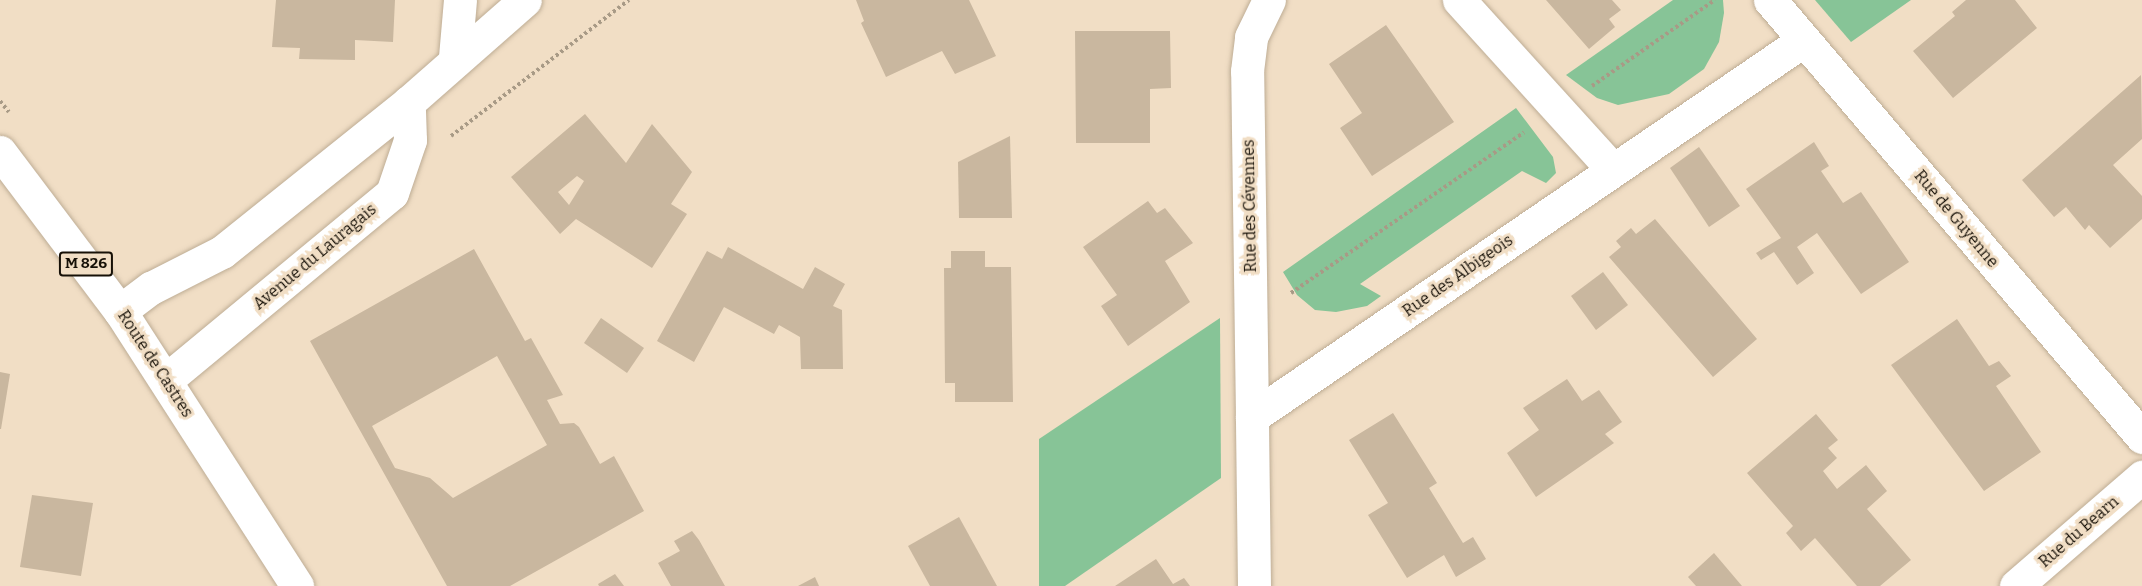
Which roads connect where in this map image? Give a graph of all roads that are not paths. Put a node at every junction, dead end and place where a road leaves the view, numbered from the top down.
1 (460, 0) edge
2 (525, 0) edge
3 (1269, 0) edge
4 (1459, 0) edge
5 (1770, 0) edge
6 (1803, 40) junction
7 (455, 57) junction
8 (409, 102) junction
9 (0, 152) edge
10 (1613, 170) junction
11 (120, 311) junction
12 (166, 380) junction
13 (1252, 417) junction
14 (2142, 437) edge
15 (2142, 477) edge
16 (297, 586) edge
17 (1254, 586) edge
18 (2016, 586) edge

1 - 7 street
2 - 7 street
3 - 13 street, Rue des Cévennes
4 - 10 street
5 - 6 street, Rue de Guyenne
6 - 10 street, Rue des Albigeois
6 - 14 street, Rue de Guyenne
7 - 8 street
8 - 11 street
8 - 12 street, Avenue du Lauragais
9 - 11 street, Route de Castres / M 826
10 - 13 street, Rue des Albigeois
11 - 12 street, Route de Castres / M 826
12 - 16 street, Route de Castres / M 826
13 - 17 street
15 - 18 street, Rue du Bearn

